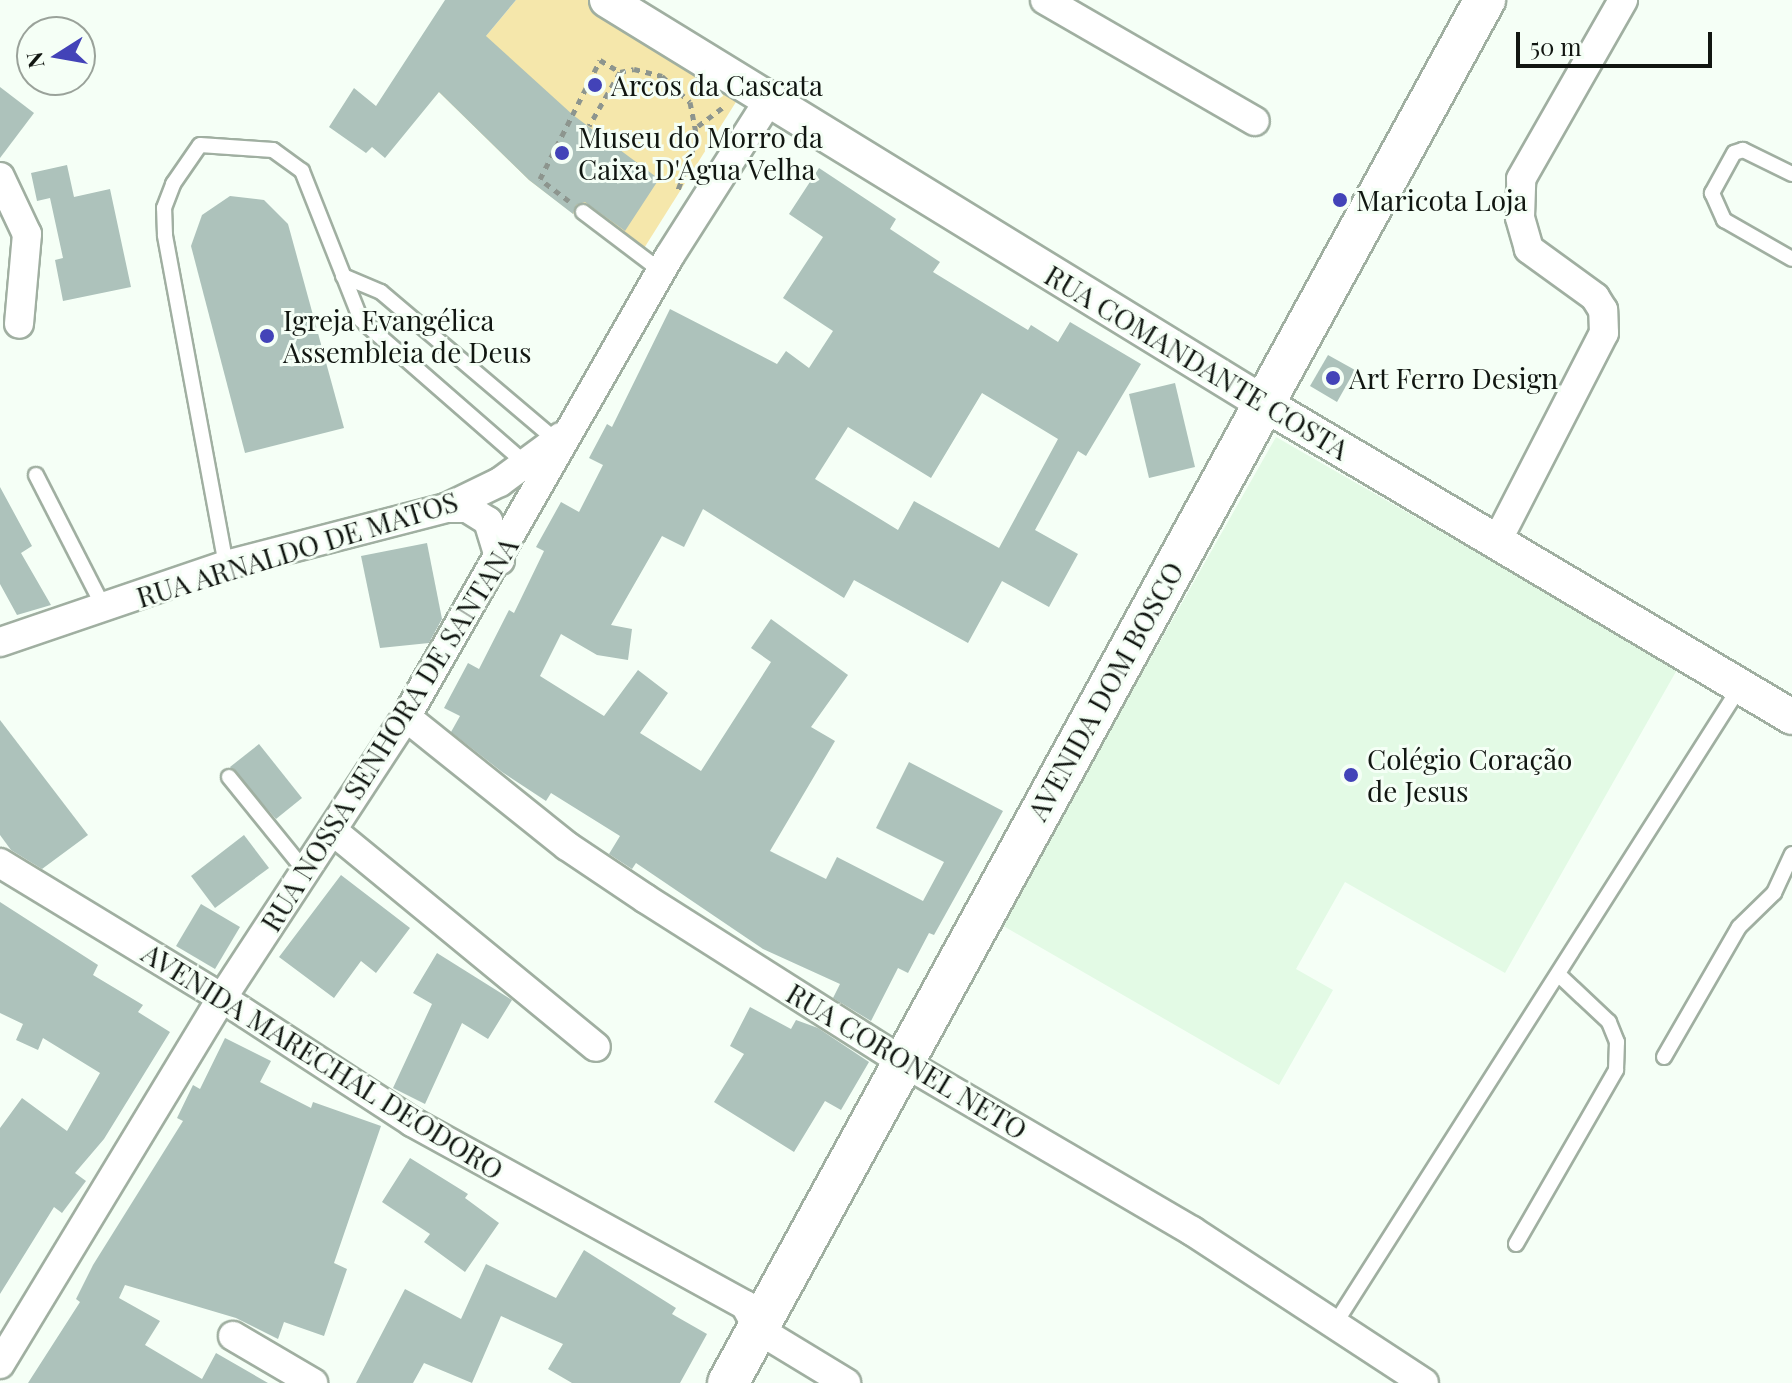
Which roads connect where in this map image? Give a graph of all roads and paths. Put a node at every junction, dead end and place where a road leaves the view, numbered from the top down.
1 (1045, 0) edge
2 (1485, 0) edge
3 (1623, 0) edge
4 (626, 5) edge
5 (639, 59) dead end
6 (634, 69) junction
7 (620, 72) junction
8 (769, 100) junction
9 (729, 103) dead end
10 (1255, 121) dead end
11 (589, 126) dead end
12 (698, 126) junction
13 (1792, 174) edge
14 (0, 177) edge
15 (674, 202) dead end
16 (583, 212) joint
17 (1792, 259) edge
18 (661, 271) junction
19 (343, 276) junction
20 (19, 324) dead end
21 (1263, 403) junction
22 (567, 432) junction
23 (527, 465) junction
24 (36, 475) dead end
25 (446, 508) junction
26 (1496, 543) junction
27 (500, 560) junction
28 (226, 565) junction
29 (104, 608) junction
30 (0, 642) edge
31 (1740, 687) junction
32 (406, 717) junction
33 (1792, 717) edge
34 (229, 777) dead end
35 (333, 831) junction
36 (1792, 854) edge
37 (0, 863) edge
38 (306, 872) junction
39 (1560, 976) junction
40 (222, 998) junction
41 (596, 1047) dead end
42 (1664, 1057) dead end
43 (903, 1062) junction
44 (1516, 1244) dead end
45 (1333, 1327) junction
46 (759, 1330) junction
47 (233, 1336) dead end
48 (0, 1364) edge
49 (313, 1383) edge
50 (728, 1383) edge
51 (846, 1383) edge
52 (1424, 1383) edge

1 - 10 street
2 - 21 main road, AVENIDA DOM BOSCO
3 - 26 street
4 - 8 street, RUA COMANDANTE COSTA
5 - 6 path
6 - 7 path
6 - 12 path
7 - 11 path
7 - 16 path
8 - 18 street, RUA NOSSA SENHORA DE SANTANA
8 - 21 street, RUA COMANDANTE COSTA
9 - 12 path
12 - 15 path
13 - 17 lane
14 - 20 street
16 - 18 lane
18 - 22 street, RUA NOSSA SENHORA DE SANTANA
19 - 22 lane
19 - 23 lane
19 - 28 lane
21 - 26 street, RUA COMANDANTE COSTA
21 - 43 main road, AVENIDA DOM BOSCO
22 - 23 street, RUA ARNALDO DE MATOS
22 - 27 street, RUA NOSSA SENHORA DE SANTANA
23 - 25 street, RUA ARNALDO DE MATOS
24 - 29 lane
25 - 27 street
25 - 28 street, RUA ARNALDO DE MATOS
26 - 31 street, RUA COMANDANTE COSTA
27 - 32 street, RUA NOSSA SENHORA DE SANTANA
28 - 29 street, RUA ARNALDO DE MATOS
29 - 30 street, RUA ARNALDO DE MATOS
31 - 33 street, RUA COMANDANTE COSTA
31 - 39 lane
32 - 35 street, RUA NOSSA SENHORA DE SANTANA
32 - 43 street, RUA CORONEL NETO
34 - 38 lane
35 - 38 street, RUA NOSSA SENHORA DE SANTANA
35 - 41 street
36 - 42 lane
37 - 40 street, AVENIDA MARECHAL DEODORO
38 - 40 street, RUA NOSSA SENHORA DE SANTANA
39 - 44 lane
39 - 45 lane
40 - 46 street, AVENIDA MARECHAL DEODORO
40 - 48 street, RUA NOSSA SENHORA DE SANTANA
43 - 45 street, RUA CORONEL NETO
43 - 46 main road, AVENIDA DOM BOSCO
45 - 52 street, RUA CORONEL NETO
46 - 50 main road, AVENIDA DOM BOSCO
46 - 51 street, AVENIDA MARECHAL DEODORO
47 - 49 street

